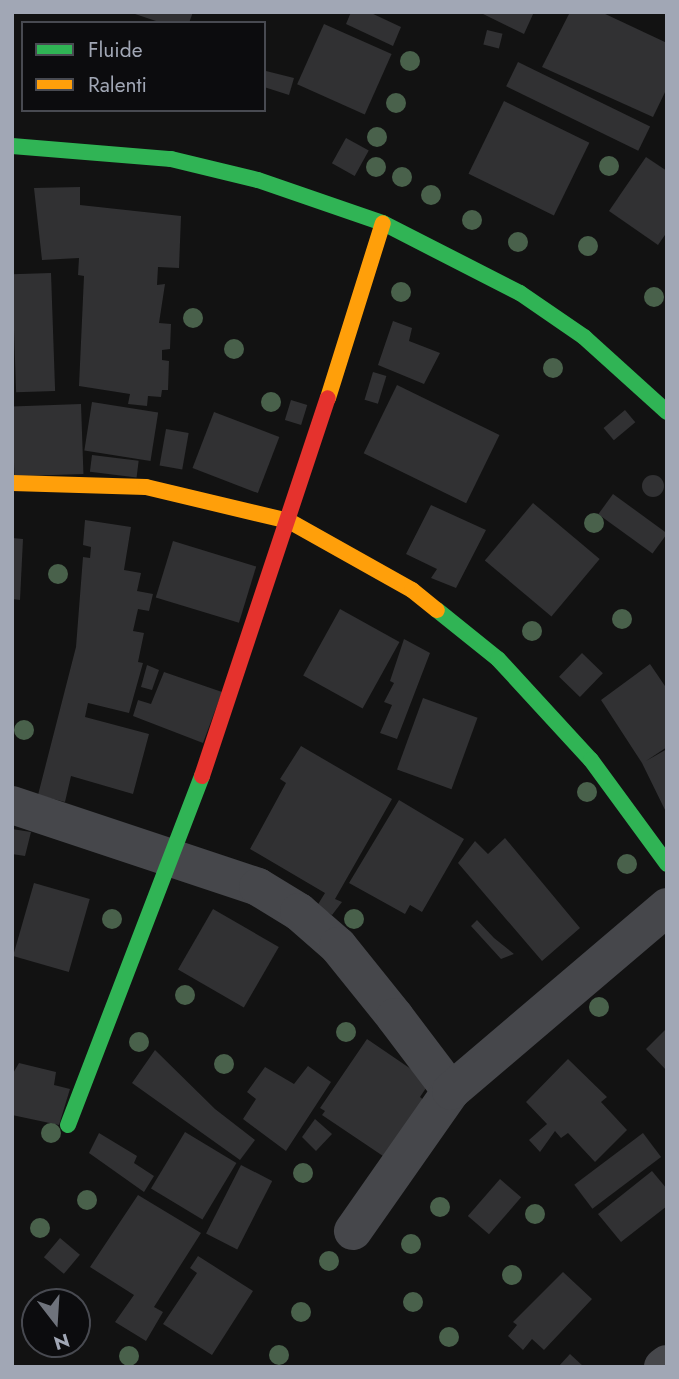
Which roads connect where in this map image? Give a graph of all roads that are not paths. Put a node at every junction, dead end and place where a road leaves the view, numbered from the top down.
1 (12, 146) edge
2 (383, 223) junction
3 (664, 400) edge
4 (12, 483) edge
5 (289, 521) junction
6 (12, 805) edge
7 (175, 858) junction
8 (667, 864) edge
9 (667, 907) edge
10 (451, 1091) junction
11 (68, 1125) dead end
12 (353, 1231) dead end

1 - 2 street
2 - 3 street
2 - 5 street
4 - 5 street
5 - 7 street
5 - 8 street
6 - 7 street
7 - 10 street
7 - 11 street
9 - 10 street
10 - 12 street

